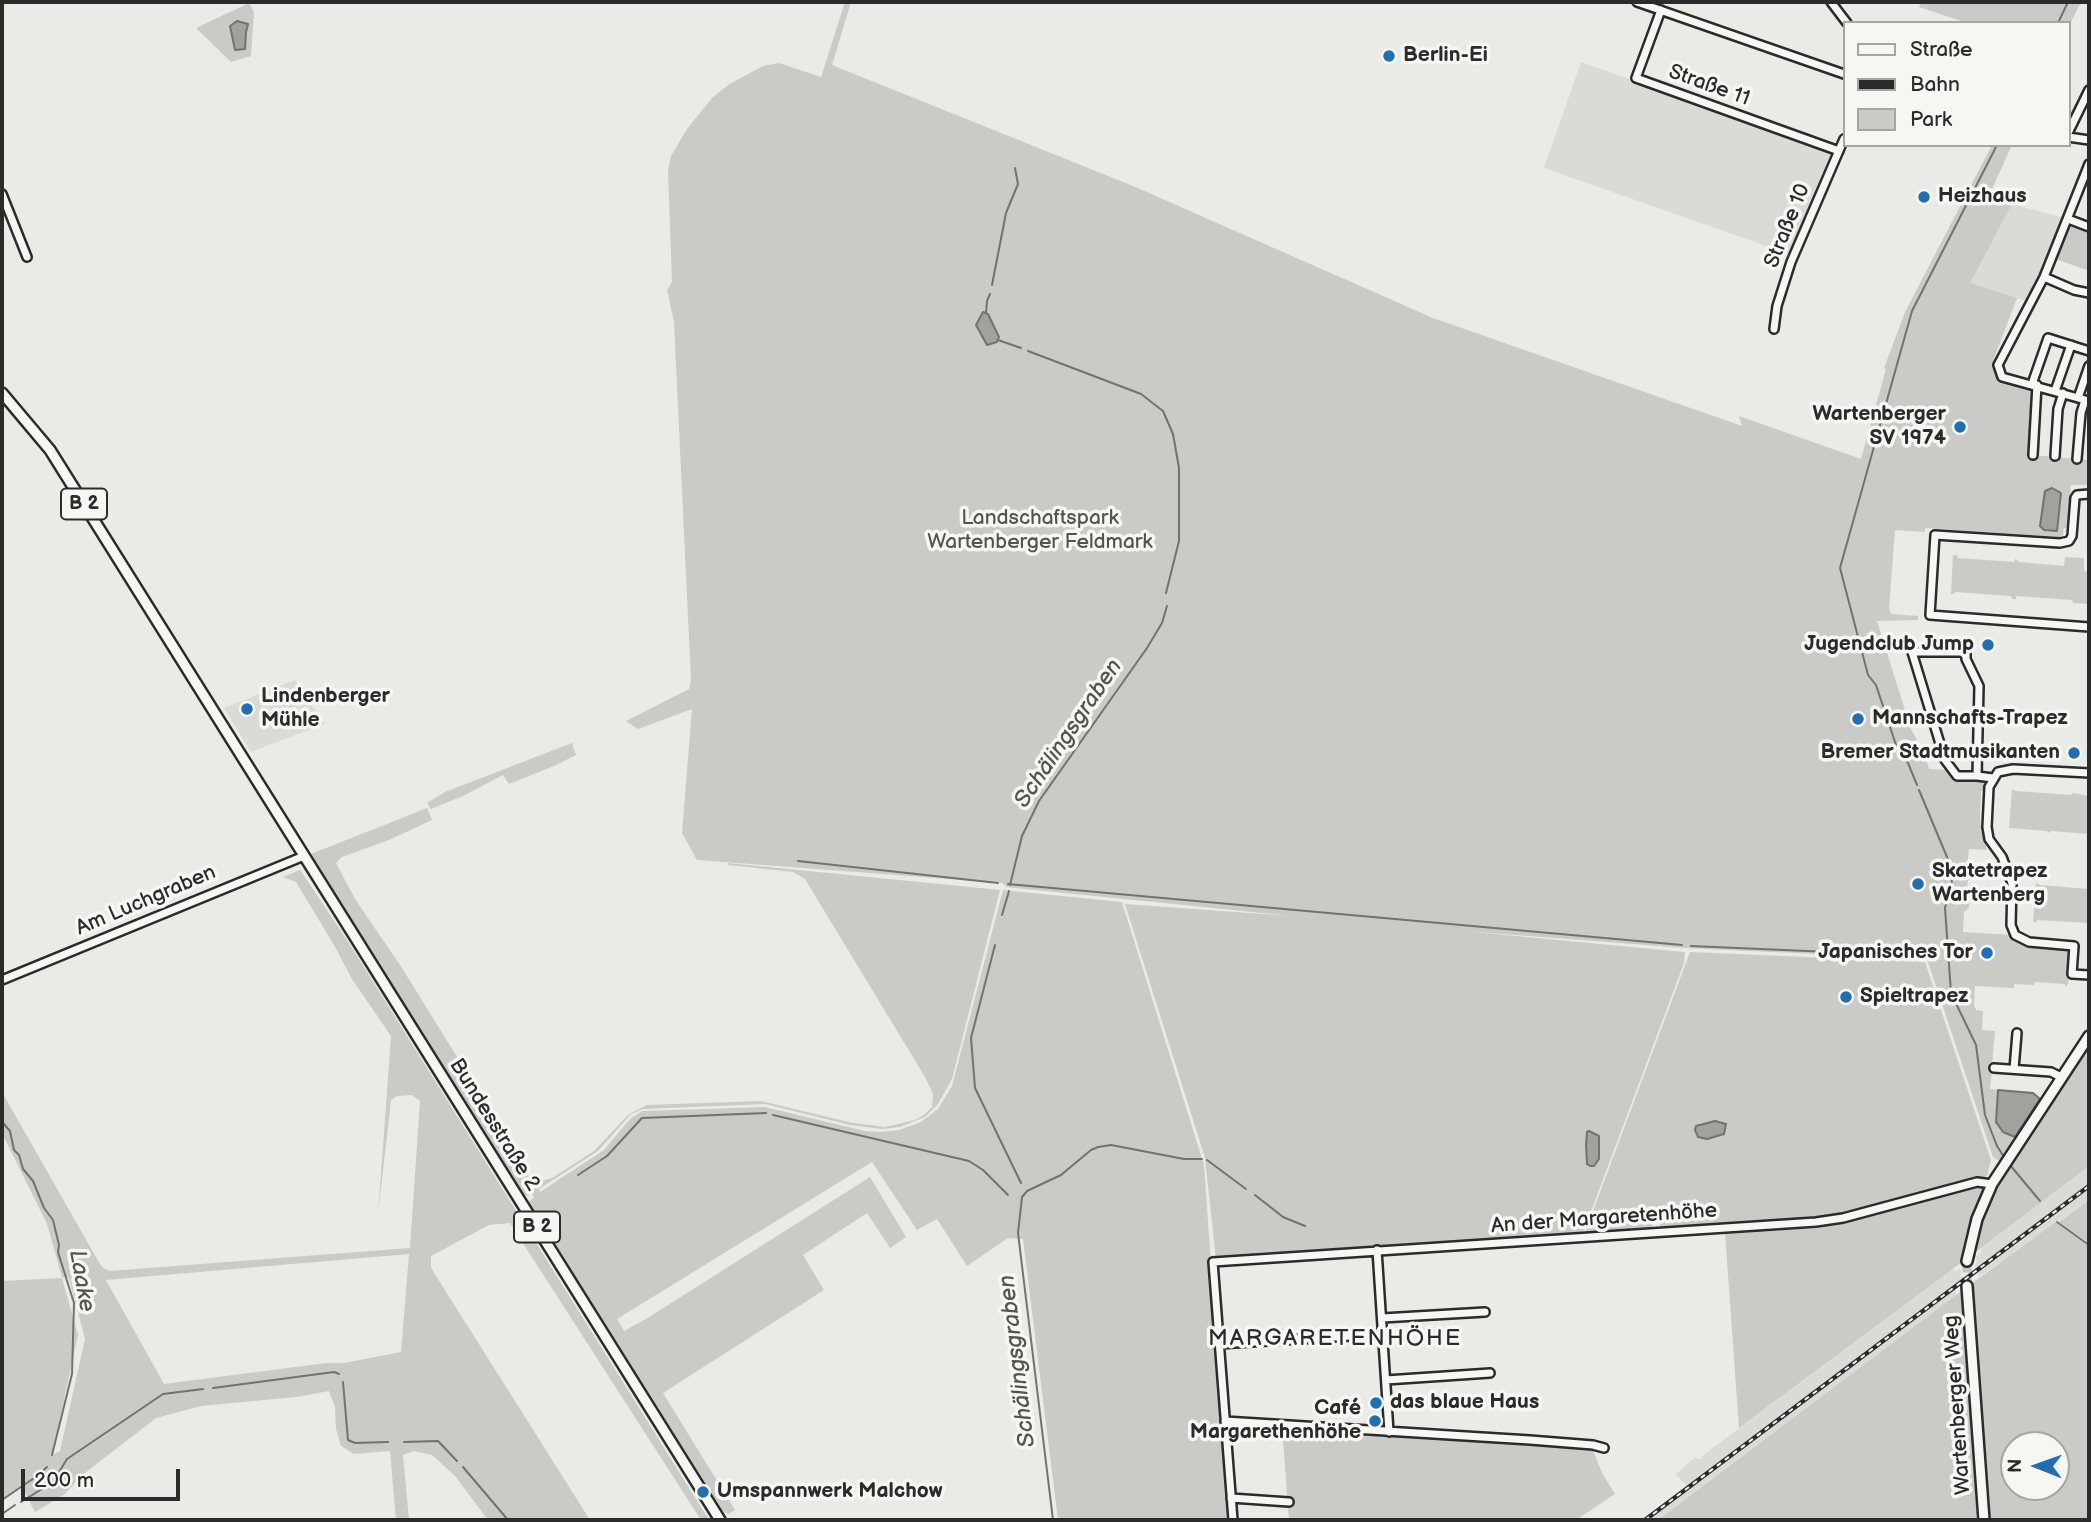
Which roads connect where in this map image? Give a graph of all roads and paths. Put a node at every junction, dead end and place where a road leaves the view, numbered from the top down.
1 (1637, 2) edge
2 (1831, 2) edge
3 (1661, 10) junction
4 (1845, 21) edge
5 (1842, 73) edge
6 (2089, 90) edge
7 (2086, 107) edge
8 (2070, 132) edge
9 (2070, 135) edge
10 (2089, 140) edge
11 (1842, 144) edge
12 (1839, 151) junction
13 (2089, 164) edge
14 (2, 194) edge
15 (2068, 219) junction
16 (2089, 227) edge
17 (27, 257) dead end
18 (2043, 276) junction
19 (2089, 293) edge
20 (1774, 329) dead end
21 (2071, 345) junction
22 (2089, 351) edge
23 (2089, 366) edge
24 (2035, 385) junction
25 (2059, 392) junction
26 (2, 393) edge
27 (2084, 399) edge
28 (2033, 455) dead end
29 (2054, 456) dead end
30 (2077, 459) dead end
31 (2089, 494) edge
32 (2089, 627) edge
33 (2089, 773) edge
34 (1978, 776) junction
35 (1993, 778) junction
36 (304, 856) junction
37 (2089, 975) edge
38 (2, 980) edge
39 (2017, 1033) dead end
40 (2089, 1036) edge
41 (1994, 1068) dead end
42 (2014, 1069) junction
43 (2061, 1077) junction
44 (1992, 1184) junction
45 (1377, 1250) junction
46 (1968, 1261) tunnel mouth
47 (1966, 1286) tunnel mouth
48 (1485, 1312) dead end
49 (1382, 1318) junction
50 (1383, 1334) junction
51 (1219, 1344) junction
52 (1490, 1373) dead end
53 (1386, 1380) junction
54 (1225, 1420) junction
55 (1389, 1432) junction
56 (1604, 1448) dead end
57 (1231, 1497) junction
58 (1289, 1502) dead end
59 (720, 1520) edge
60 (1233, 1520) edge
61 (1984, 1520) edge

1 - 3 street
2 - 4 street
3 - 5 street
3 - 12 street, Straße 11
6 - 7 street
7 - 8 street
9 - 10 street
11 - 12 street, Straße 10
12 - 20 street, Straße 10
13 - 15 street
14 - 17 street
15 - 16 street
15 - 18 street
18 - 19 street
18 - 24 street
21 - 22 street
21 - 24 street
21 - 25 street
23 - 27 street
24 - 25 street
24 - 28 street
25 - 27 street
25 - 29 street
26 - 36 main road, B 2
27 - 30 street
31 - 32 street
33 - 35 street
34 - 34 street
34 - 35 street
35 - 37 street
36 - 38 street, Am Luchgraben
36 - 59 main road, Bundesstraße 2 / B 2
39 - 42 street
40 - 43 main road
41 - 42 street
42 - 43 street
43 - 44 main road
44 - 45 street, An der Margaretenhöhe
44 - 46 main road
45 - 49 street
45 - 51 street, An der Margaretenhöhe
47 - 61 main road, Wartenberger Weg
48 - 49 street
49 - 50 street
50 - 51 street
50 - 53 street
51 - 54 street
52 - 53 street
53 - 55 street
54 - 55 street
54 - 57 street
55 - 56 street
57 - 58 street
57 - 60 street

